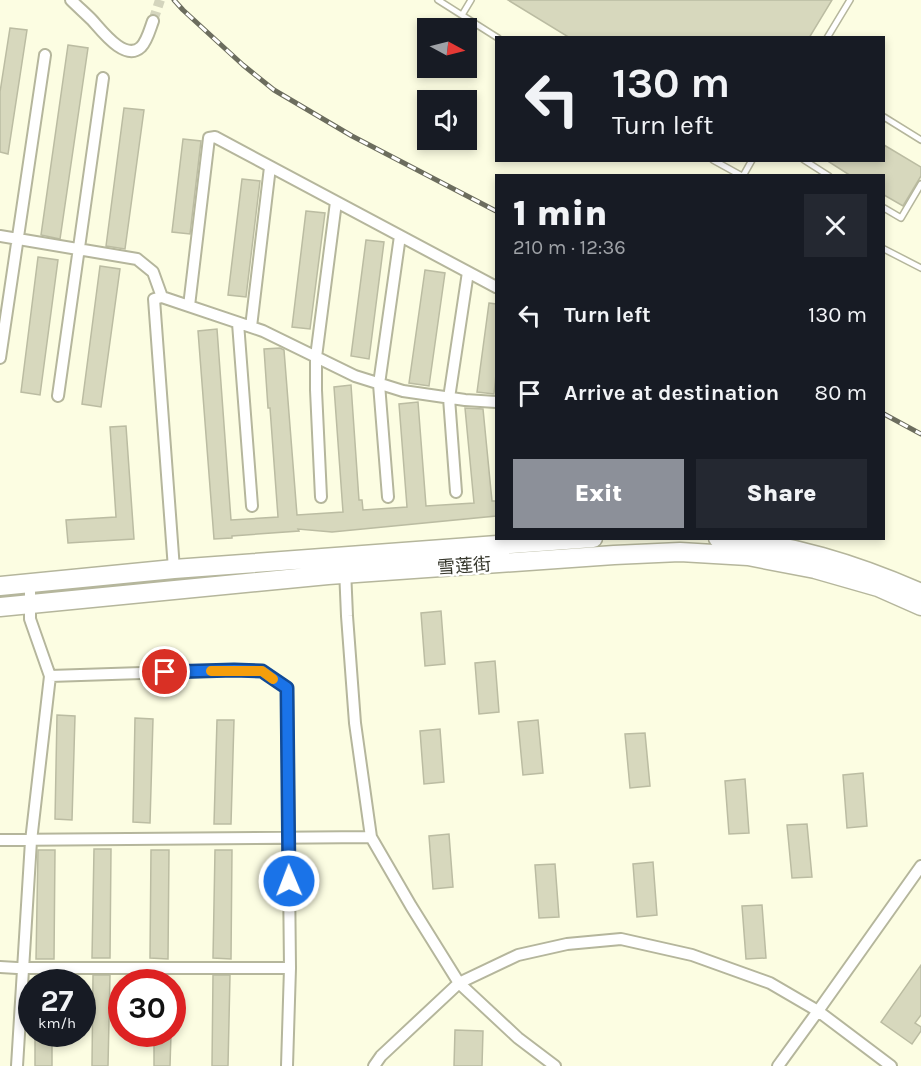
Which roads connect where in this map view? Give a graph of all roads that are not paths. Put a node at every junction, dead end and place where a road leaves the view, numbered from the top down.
1 (71, 0) edge
2 (438, 0) edge
3 (471, 0) edge
4 (850, 0) edge
5 (462, 15) junction
6 (153, 21) tunnel mouth
7 (495, 36) edge
8 (828, 36) edge
9 (45, 55) dead end
10 (103, 78) dead end
11 (885, 118) edge
12 (921, 140) edge
13 (717, 162) edge
14 (807, 162) edge
15 (819, 162) edge
16 (270, 167) junction
17 (816, 168) junction
18 (738, 174) edge
19 (826, 174) edge
20 (921, 184) edge
21 (336, 202) junction
22 (885, 209) edge
23 (0, 236) edge
24 (400, 236) junction
25 (18, 239) junction
26 (78, 250) junction
27 (885, 250) edge
28 (921, 268) edge
29 (468, 272) junction
30 (495, 286) edge
31 (162, 297) junction
32 (189, 306) junction
33 (238, 323) junction
34 (251, 327) junction
35 (316, 357) junction
36 (0, 358) edge
37 (379, 384) junction
38 (58, 396) dead end
39 (449, 398) junction
40 (495, 402) edge
41 (456, 492) dead end
42 (321, 497) dead end
43 (388, 497) dead end
44 (252, 506) dead end
45 (540, 540) edge
46 (741, 540) edge
47 (514, 541) edge
48 (345, 565) junction
49 (174, 569) junction
50 (30, 584) junction
51 (0, 586) edge
52 (921, 592) edge
53 (30, 604) junction
54 (921, 606) edge
55 (0, 607) edge
56 (50, 676) junction
57 (288, 837) junction
58 (371, 837) junction
59 (0, 840) edge
60 (31, 841) junction
61 (921, 866) edge
62 (0, 967) edge
63 (23, 968) junction
64 (290, 968) junction
65 (459, 983) junction
66 (818, 1011) junction
67 (17, 1066) edge
68 (287, 1066) edge
69 (374, 1066) edge
70 (555, 1066) edge
71 (778, 1066) edge
72 (891, 1066) edge

1 - 6 street
2 - 5 lane
3 - 5 lane
4 - 8 lane
5 - 7 lane
9 - 25 street
10 - 26 street
11 - 12 lane
13 - 18 lane
14 - 17 lane
15 - 17 lane
16 - 21 street
16 - 32 street
16 - 34 street
17 - 19 lane
20 - 22 lane
21 - 24 street
21 - 35 street
23 - 25 street
24 - 29 street
24 - 37 street
25 - 26 street
25 - 36 street
26 - 31 street
26 - 38 street
27 - 28 lane
29 - 30 street
29 - 39 street
31 - 32 street
31 - 49 street
32 - 33 street
33 - 34 street
33 - 44 street
34 - 35 street
35 - 37 street
35 - 42 street
37 - 39 street
37 - 43 street
39 - 40 street
39 - 41 street
45 - 47 main road, 雪莲街
46 - 52 main road
47 - 48 main road, 雪莲街
48 - 49 main road, 雪莲街
48 - 53 main road, 雪莲街
48 - 54 main road, 雪莲街
48 - 58 street
49 - 50 main road, 雪莲街
50 - 51 main road, 雪莲街
50 - 53 street
53 - 55 main road, 雪莲街
53 - 56 street
56 - 57 street
56 - 60 street
57 - 58 street
57 - 60 street
57 - 64 street
58 - 65 street
59 - 60 street
60 - 63 street
61 - 66 street
62 - 63 street
63 - 64 street
63 - 67 street
64 - 68 street
65 - 66 street
65 - 69 street
65 - 70 street
66 - 71 street
66 - 72 street

